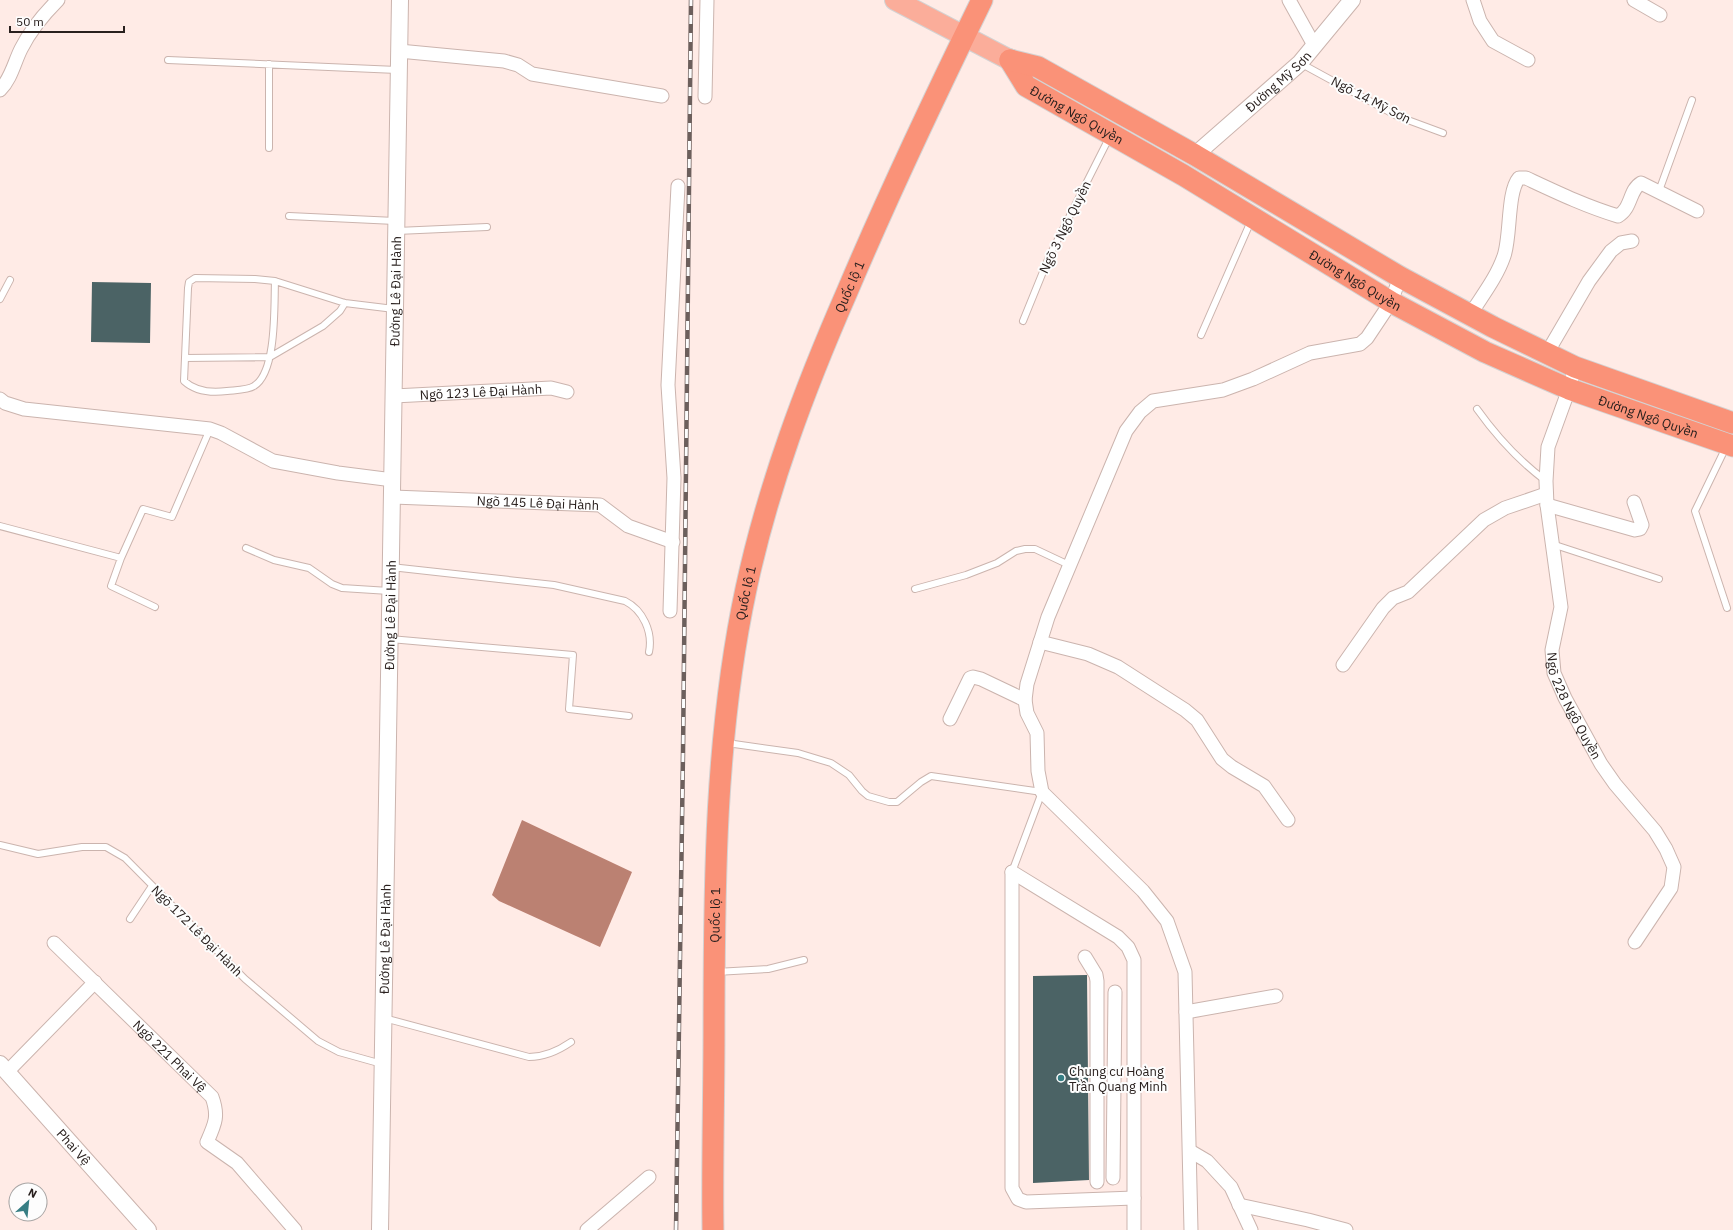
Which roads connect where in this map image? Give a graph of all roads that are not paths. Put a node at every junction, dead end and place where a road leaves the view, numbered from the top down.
1 (58, 0) edge
2 (400, 0) edge
3 (707, 0) edge
4 (895, 0) edge
5 (982, 0) edge
6 (1289, 0) edge
7 (1352, 0) edge
8 (1473, 0) edge
9 (1634, 0) edge
10 (1660, 15) dead end
11 (964, 36) junction
12 (1314, 45) junction
13 (399, 51) junction
14 (168, 60) dead end
15 (1010, 60) junction
16 (1528, 60) dead end
17 (1300, 63) junction
18 (269, 64) junction
19 (399, 70) junction
20 (0, 90) edge
21 (662, 96) dead end
22 (705, 97) dead end
23 (1692, 100) dead end
24 (1443, 133) dead end
25 (1110, 134) junction
26 (269, 148) dead end
27 (1195, 155) junction
28 (1183, 175) junction
29 (678, 186) dead end
30 (1659, 191) junction
31 (1697, 211) dead end
32 (289, 216) dead end
33 (1253, 218) junction
34 (397, 226) junction
35 (487, 227) dead end
36 (1632, 241) dead end
37 (1400, 277) junction
38 (10, 280) dead end
39 (275, 281) junction
40 (0, 299) edge
41 (1391, 302) junction
42 (345, 303) junction
43 (396, 309) junction
44 (1470, 315) junction
45 (1023, 321) dead end
46 (1201, 335) dead end
47 (1547, 353) junction
48 (270, 357) junction
49 (185, 358) junction
50 (1575, 367) junction
51 (1569, 389) junction
52 (567, 392) dead end
53 (394, 396) junction
54 (0, 400) edge
55 (1477, 409) dead end
56 (1733, 423) edge
57 (210, 429) junction
58 (1730, 445) edge
59 (393, 480) junction
60 (1546, 493) junction
61 (393, 497) junction
62 (1634, 502) dead end
63 (0, 526) edge
64 (673, 542) junction
65 (1552, 544) junction
66 (246, 548) dead end
67 (121, 558) junction
68 (1070, 566) junction
69 (391, 567) junction
70 (1659, 579) dead end
71 (915, 589) dead end
72 (391, 591) junction
73 (155, 607) dead end
74 (1727, 608) dead end
75 (670, 610) dead end
76 (390, 639) junction
77 (1040, 642) junction
78 (649, 652) dead end
79 (1343, 665) dead end
80 (1025, 700) junction
81 (629, 716) dead end
82 (950, 719) dead end
83 (724, 742) junction
84 (1042, 792) junction
85 (1288, 820) dead end
86 (0, 845) edge
87 (1012, 872) junction
88 (152, 886) junction
89 (130, 919) dead end
90 (1635, 942) dead end
91 (54, 943) dead end
92 (1085, 957) dead end
93 (804, 960) dead end
94 (714, 972) junction
95 (95, 982) junction
96 (1096, 990) junction
97 (1115, 992) junction
98 (1134, 993) junction
99 (1276, 996) dead end
100 (1186, 1012) junction
101 (384, 1018) junction
102 (1096, 1036) junction
103 (1114, 1036) junction
104 (571, 1042) dead end
105 (383, 1065) junction
106 (4, 1068) edge
107 (1114, 1080) junction
108 (1096, 1081) junction
109 (1134, 1081) junction
110 (1097, 1125) junction
111 (1113, 1126) junction
112 (1134, 1126) junction
113 (1190, 1151) junction
114 (649, 1177) dead end
115 (1113, 1178) dead end
116 (1097, 1182) dead end
117 (1134, 1198) junction
118 (1239, 1205) junction
119 (148, 1230) edge
120 (295, 1230) edge
121 (380, 1230) edge
122 (587, 1230) edge
123 (712, 1230) edge
124 (1134, 1230) edge
125 (1191, 1230) edge
126 (1251, 1230) edge
127 (1344, 1230) edge

1 - 20 street
2 - 13 street, Đường Lê Đại Hành
3 - 22 street
4 - 11 main road, Đường Ngô Quyền
5 - 11 highway, Quốc lộ 1
6 - 12 street
7 - 12 street, Đường Mỹ Sơn
8 - 16 street
9 - 10 street
11 - 15 main road, Đường Ngô Quyền
11 - 83 highway, Quốc lộ 1
12 - 17 street, Đường Mỹ Sơn
13 - 19 street, Đường Lê Đại Hành
13 - 21 street
14 - 18 lane
15 - 25 highway, Đường Ngô Quyền
15 - 27 highway, Đường Ngô Quyền
17 - 24 lane, Ngõ 14 Mỹ Sơn
17 - 27 street, Đường Mỹ Sơn
18 - 19 lane
18 - 26 lane
19 - 34 street, Đường Lê Đại Hành
23 - 30 lane
25 - 28 highway, Đường Ngô Quyền
25 - 45 lane, Ngõ 3 Ngô Quyền
27 - 28 highway
27 - 37 highway, Đường Ngô Quyền
28 - 33 highway, Đường Ngô Quyền
29 - 64 street
30 - 31 street
30 - 44 street
32 - 34 lane
33 - 41 highway, Đường Ngô Quyền
33 - 46 lane
34 - 35 lane
34 - 43 street, Đường Lê Đại Hành
36 - 47 street
37 - 41 street
37 - 44 highway, Đường Ngô Quyền
38 - 40 lane
39 - 42 lane
39 - 48 lane
39 - 49 lane
41 - 51 highway, Đường Ngô Quyền
41 - 68 street
42 - 43 lane
42 - 48 lane
43 - 53 street, Đường Lê Đại Hành
44 - 47 highway, Đường Ngô Quyền
47 - 50 highway, Đường Ngô Quyền
48 - 49 lane
48 - 49 lane
50 - 51 street, Ngõ 228 Ngô Quyền
50 - 56 highway, Đường Ngô Quyền
51 - 58 highway, Đường Ngô Quyền
51 - 60 street, Ngõ 228 Ngô Quyền
52 - 53 street, Ngõ 123 Lê Đại Hành
53 - 59 street, Đường Lê Đại Hành
54 - 57 street
55 - 60 lane
57 - 59 street
57 - 67 lane
58 - 74 lane
59 - 61 street, Đường Lê Đại Hành
60 - 62 street
60 - 65 street, Ngõ 228 Ngô Quyền
60 - 79 street
61 - 64 street, Ngõ 145 Lê Đại Hành
61 - 69 street, Đường Lê Đại Hành
63 - 67 lane
64 - 75 street
65 - 70 lane
65 - 90 street, Ngõ 228 Ngô Quyền
66 - 72 lane
67 - 73 lane
68 - 71 lane
68 - 77 street
69 - 72 street, Đường Lê Đại Hành
69 - 78 lane
72 - 76 street, Đường Lê Đại Hành
76 - 81 lane
76 - 101 street, Đường Lê Đại Hành
77 - 80 street
77 - 85 street
80 - 82 street
80 - 84 street
83 - 84 lane
83 - 94 highway, Quốc lộ 1
84 - 87 lane
84 - 100 street
86 - 88 lane, Ngõ 172 Lê Đại Hành
87 - 98 street
87 - 117 street
88 - 89 lane
88 - 105 lane, Ngõ 172 Lê Đại Hành
91 - 95 street, Ngõ 221 Phai Vệ
92 - 96 street
93 - 94 lane
94 - 123 highway, Quốc lộ 1
95 - 106 street
95 - 120 street, Ngõ 221 Phai Vệ
96 - 97 street
96 - 102 street
97 - 98 street
97 - 103 street
98 - 109 street
99 - 100 street
100 - 113 street
101 - 104 lane
101 - 105 street, Đường Lê Đại Hành
102 - 103 street
102 - 108 street
103 - 107 street
105 - 121 street, Đường Lê Đại Hành
106 - 119 street, Phai Vệ
107 - 108 street
107 - 109 street
107 - 111 street
108 - 110 street
109 - 112 street
110 - 111 street
110 - 116 street
111 - 112 street
111 - 115 street
112 - 117 street
113 - 118 street
113 - 125 street
114 - 122 street
117 - 124 street
118 - 126 street
118 - 127 street

